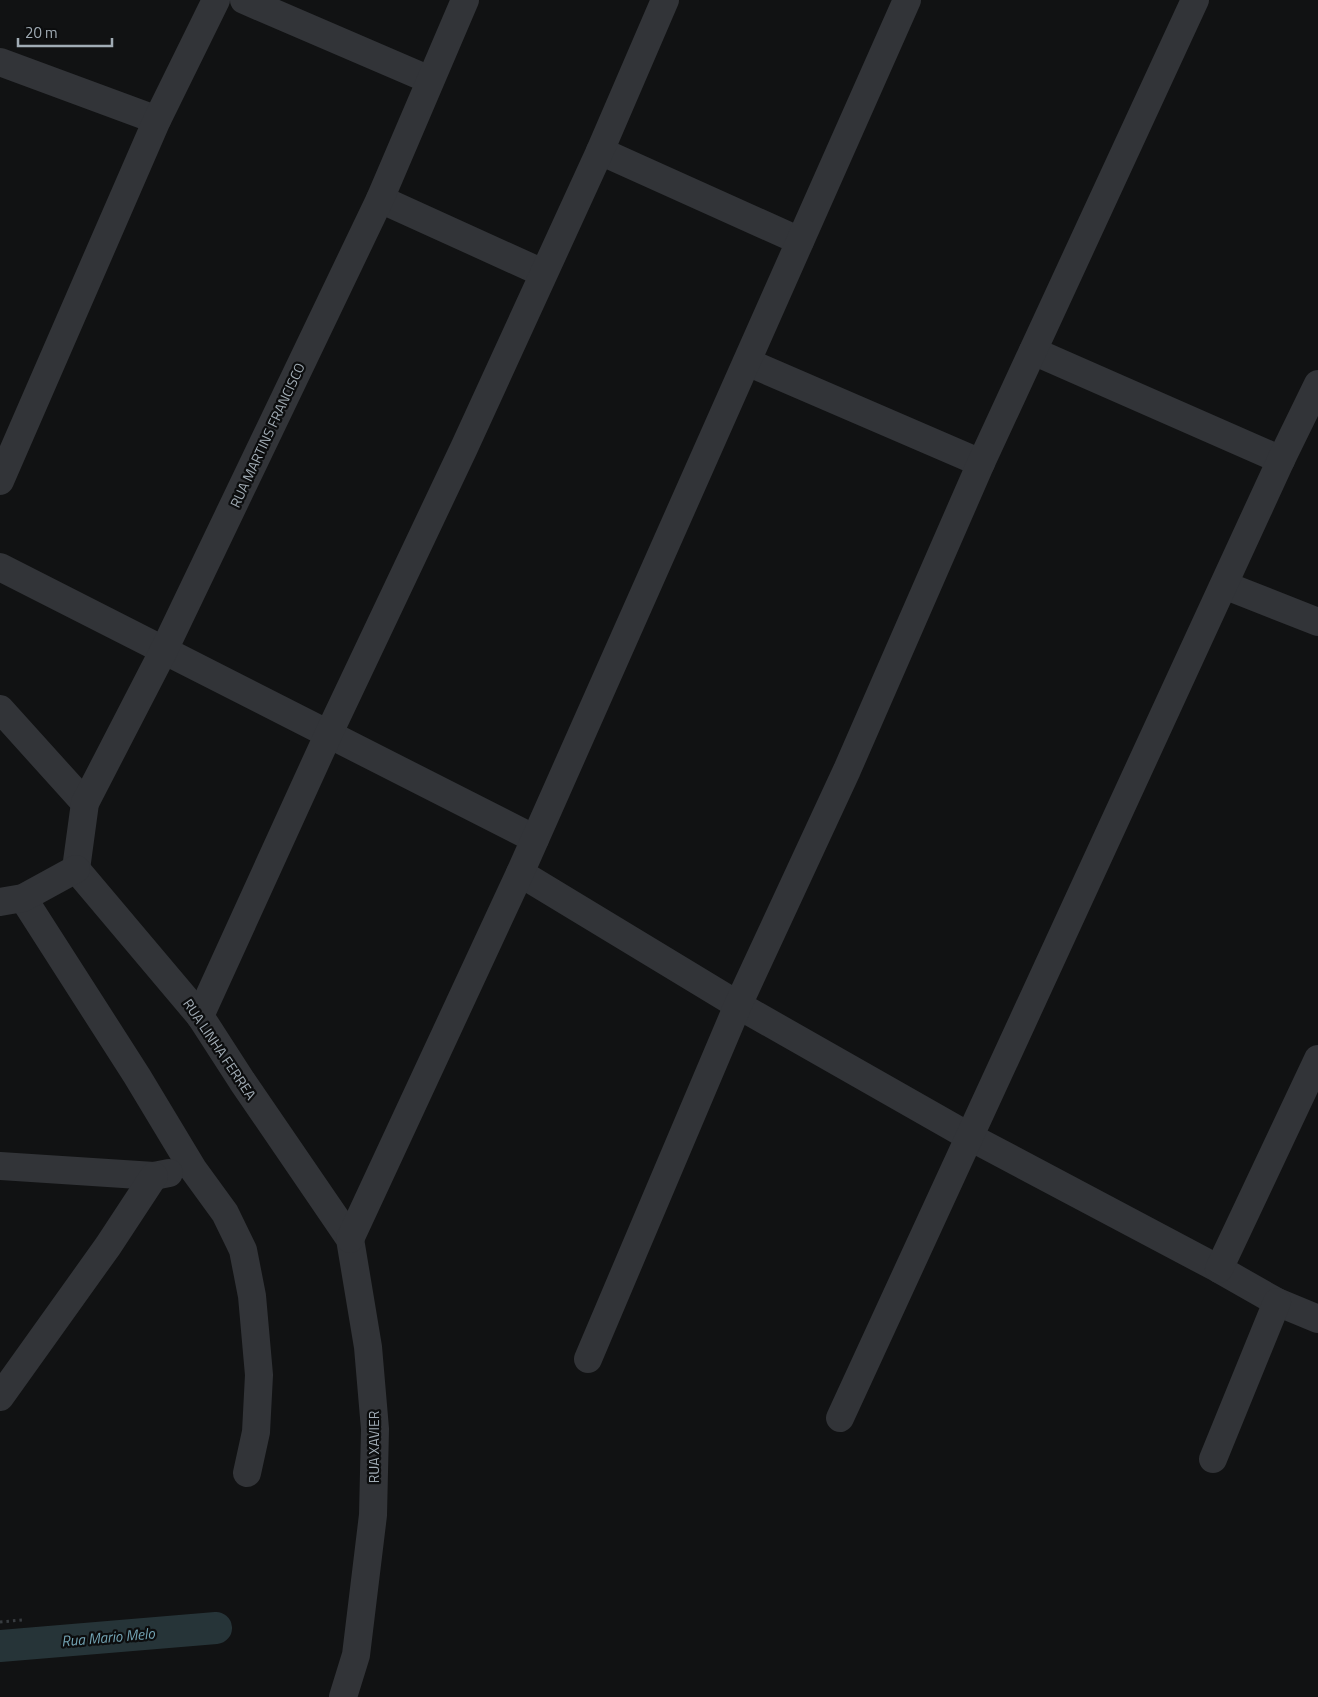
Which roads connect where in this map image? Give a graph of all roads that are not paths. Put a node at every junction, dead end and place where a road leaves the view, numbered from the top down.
1 (216, 0) edge
2 (244, 0) edge
3 (465, 0) edge
4 (665, 0) edge
5 (908, 0) edge
6 (1195, 0) edge
7 (0, 62) edge
8 (430, 80) junction
9 (157, 120) junction
10 (600, 151) junction
11 (380, 199) junction
12 (800, 241) junction
13 (543, 273) junction
14 (1033, 351) junction
15 (747, 362) junction
16 (1318, 384) edge
17 (1281, 460) junction
18 (981, 463) junction
19 (0, 481) edge
20 (0, 568) edge
21 (1224, 585) junction
22 (1318, 622) edge
23 (164, 650) junction
24 (0, 709) edge
25 (329, 733) junction
26 (85, 803) junction
27 (535, 838) junction
28 (76, 869) junction
29 (520, 873) junction
30 (12, 900) edge
31 (738, 1005) junction
32 (200, 1016) junction
33 (1318, 1059) edge
34 (970, 1137) junction
35 (0, 1166) edge
36 (193, 1169) junction
37 (154, 1176) junction
38 (350, 1239) junction
39 (1219, 1269) junction
40 (1277, 1302) junction
41 (1318, 1319) edge
42 (588, 1359) dead end
43 (0, 1398) edge
44 (840, 1418) dead end
45 (1213, 1459) dead end
46 (247, 1473) dead end
47 (343, 1697) edge

1 - 9 street
2 - 8 street
3 - 8 street, RUA MARTINS FRANCISCO
4 - 10 street
5 - 12 street
6 - 14 street
7 - 9 street
8 - 11 street, RUA MARTINS FRANCISCO
9 - 19 street
10 - 12 street
10 - 13 street
11 - 13 street
11 - 23 street, RUA MARTINS FRANCISCO
12 - 15 street
13 - 25 street
14 - 17 street
14 - 18 street
15 - 18 street
15 - 27 street
16 - 17 street
17 - 21 street
18 - 31 street
20 - 23 street
21 - 22 street
21 - 34 street
23 - 25 street
23 - 26 street, RUA MARTINS FRANCISCO
24 - 26 street
25 - 27 street
25 - 32 street
26 - 28 street, RUA MARTINS FRANCISCO
27 - 29 street
28 - 30 street
28 - 32 street, RUA LINHA FERREA
29 - 31 street
29 - 38 street
30 - 36 street
31 - 34 street
31 - 42 street
32 - 38 street, RUA LINHA FERREA
33 - 39 street
34 - 39 street
34 - 44 street
35 - 37 street
36 - 37 street
36 - 46 street
37 - 43 street
38 - 47 street, RUA XAVIER
39 - 40 street
40 - 41 street
40 - 45 street

